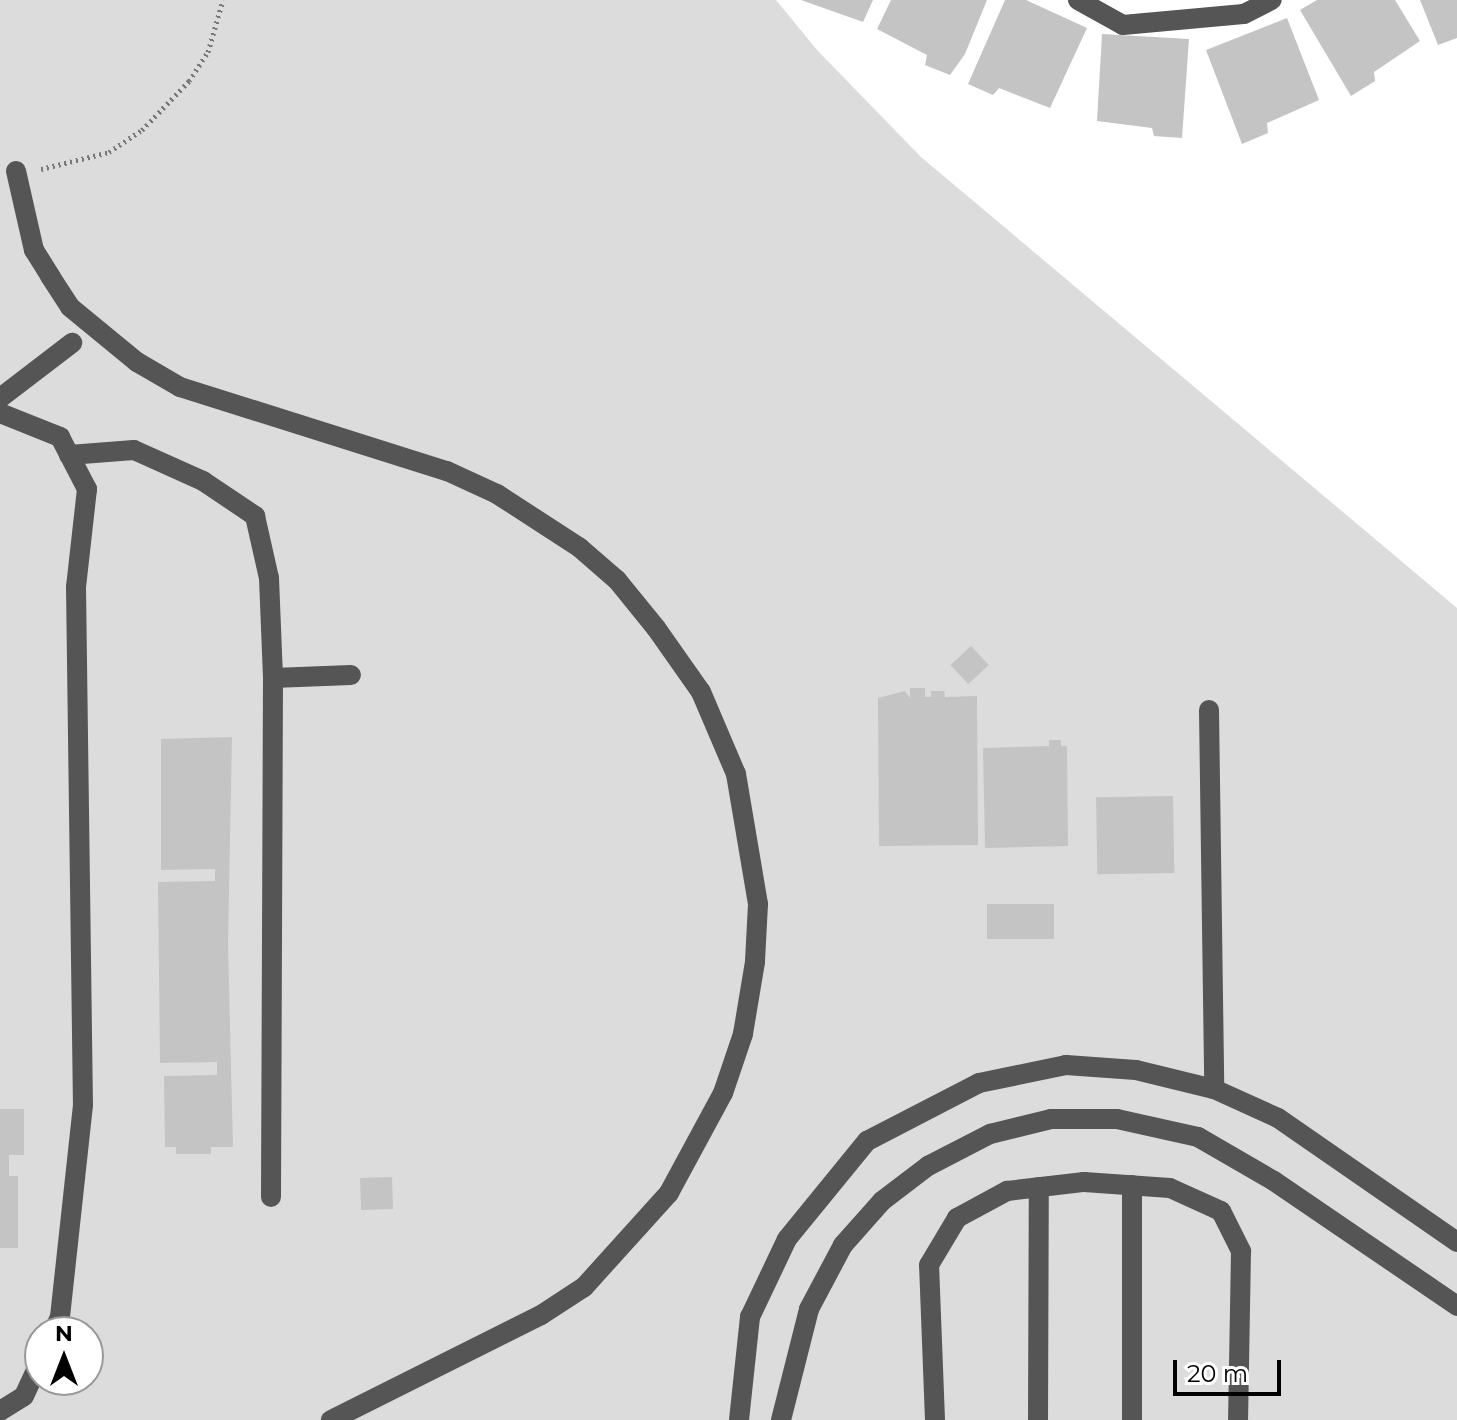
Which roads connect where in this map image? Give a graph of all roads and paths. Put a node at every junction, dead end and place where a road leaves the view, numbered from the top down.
1 (223, 0) edge
2 (1078, 0) edge
3 (1272, 0) edge
4 (16, 171) joint
5 (72, 343) dead end
6 (0, 398) edge
7 (0, 413) edge
8 (69, 455) junction
9 (351, 675) dead end
10 (273, 678) junction
11 (1209, 710) dead end
12 (1214, 1089) junction
13 (1132, 1185) junction
14 (1039, 1187) junction
15 (271, 1197) dead end
16 (1457, 1242) edge
17 (1457, 1306) edge
18 (60, 1316) edge
19 (24, 1396) edge
20 (0, 1411) edge
21 (331, 1420) edge
22 (739, 1420) edge
23 (781, 1420) edge
24 (935, 1420) edge
25 (1038, 1420) edge
26 (1132, 1420) edge
27 (1238, 1420) edge

1 - 4 path
2 - 3 street
4 - 21 street
5 - 6 street
7 - 8 street
8 - 10 street
8 - 18 street
9 - 10 street
10 - 15 street
11 - 12 street
12 - 16 street
12 - 22 street
13 - 14 street
13 - 26 street
13 - 27 street
14 - 24 street
14 - 25 street
17 - 23 street
19 - 20 street

